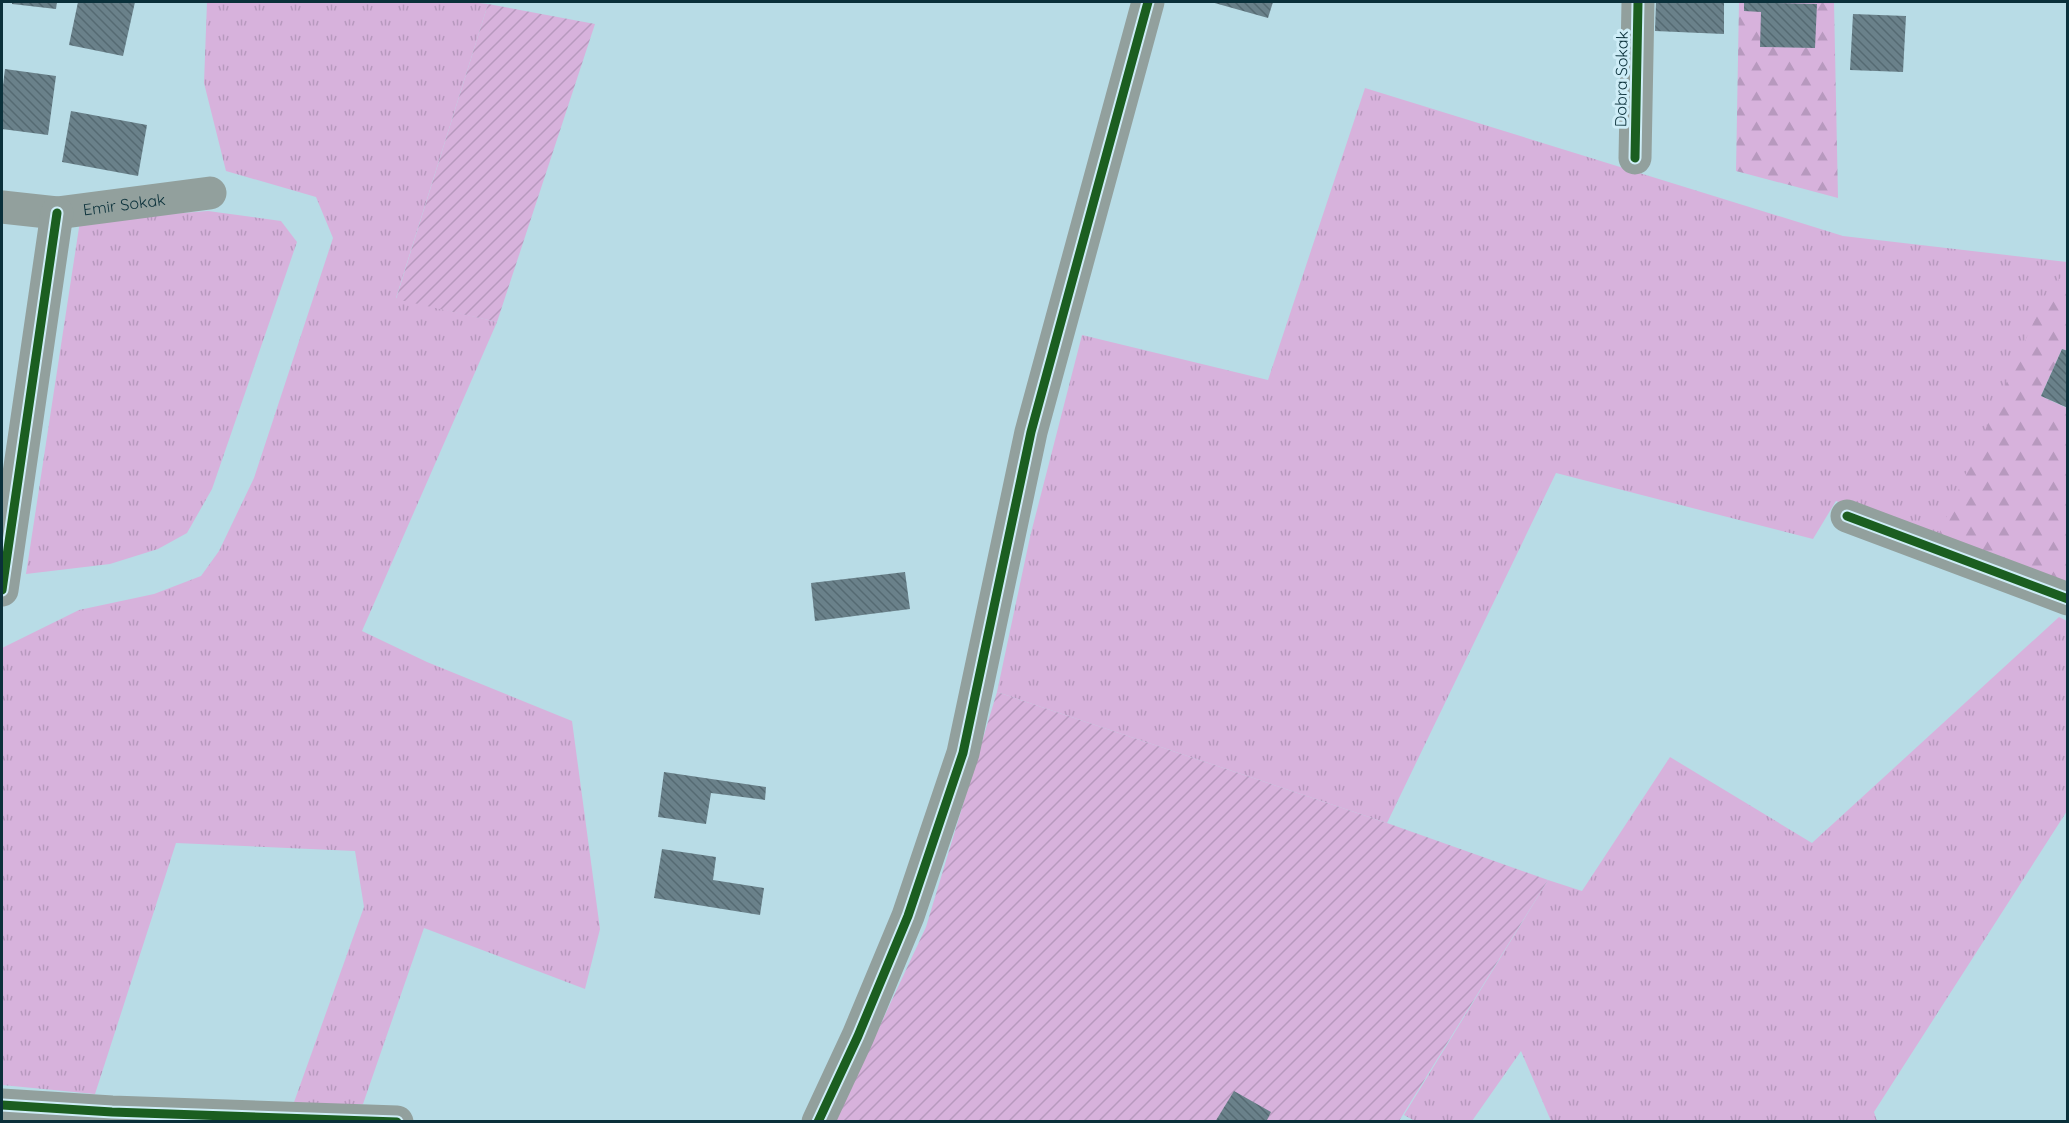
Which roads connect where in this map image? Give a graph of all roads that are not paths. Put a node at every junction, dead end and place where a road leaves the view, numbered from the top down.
1 (1148, 2) edge
2 (1638, 2) edge
3 (1635, 158) dead end
4 (210, 193) dead end
5 (2, 207) edge
6 (57, 213) junction
7 (1847, 516) dead end
8 (2, 590) edge
9 (2067, 599) edge
10 (2, 1105) edge
11 (398, 1122) edge
12 (818, 1122) edge

1 - 12 street
2 - 3 street, Dobra Sokak
4 - 6 street, Emir Sokak
5 - 6 street, Emir Sokak
6 - 8 street
7 - 9 street
10 - 11 street

